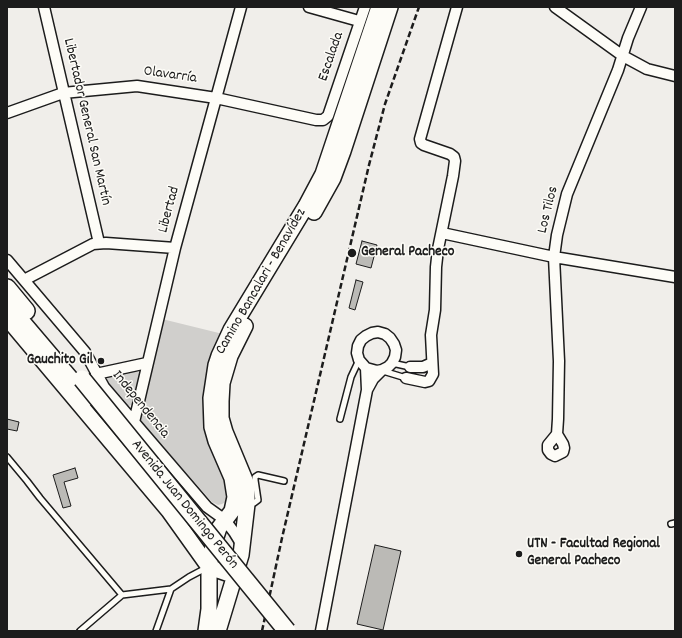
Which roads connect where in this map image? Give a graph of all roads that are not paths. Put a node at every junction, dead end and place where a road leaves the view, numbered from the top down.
1 (44, 7) edge
2 (241, 7) edge
3 (309, 7) edge
4 (365, 7) edge
5 (379, 7) edge
6 (390, 7) edge
7 (457, 7) edge
8 (555, 7) edge
9 (641, 7) edge
10 (360, 21) junction
11 (622, 56) junction
12 (675, 76) edge
13 (63, 93) junction
14 (216, 98) junction
15 (7, 113) edge
16 (328, 116) joint
17 (442, 233) junction
18 (99, 243) junction
19 (175, 248) junction
20 (554, 257) junction
21 (7, 260) edge
22 (675, 277) edge
23 (24, 280) junction
24 (7, 288) edge
25 (7, 305) edge
26 (7, 318) edge
27 (359, 360) junction
28 (432, 362) junction
29 (392, 363) junction
30 (147, 364) junction
31 (410, 367) joint
32 (366, 368) junction
33 (382, 370) junction
34 (89, 376) junction
35 (406, 378) joint
36 (367, 390) junction
37 (340, 419) dead end
38 (134, 422) junction
39 (557, 434) dead end
40 (7, 457) edge
41 (284, 481) dead end
42 (246, 504) junction
43 (225, 520) junction
44 (242, 545) junction
45 (209, 567) junction
46 (235, 576) junction
47 (171, 588) junction
48 (122, 595) junction
49 (80, 631) edge
50 (156, 631) edge
51 (206, 631) edge
52 (218, 631) edge
53 (274, 631) edge
54 (287, 631) edge
55 (321, 631) edge

1 - 13 street, Libertador General San Martín
2 - 14 street, Libertad
3 - 10 street
4 - 10 street, Escalada
5 - 43 main road, Camino Bancalari - Benavídez
6 - 42 main road, Camino Bancalari - Benavídez
7 - 17 street
8 - 11 street
9 - 11 street, Los Tilos
10 - 16 street, Escalada
11 - 12 street
11 - 20 street, Los Tilos
13 - 14 street, Olavarría
13 - 15 street, Olavarría
13 - 18 street, Libertador General San Martín
14 - 16 street, Olavarría
14 - 19 street, Libertad
17 - 20 street
17 - 28 street
18 - 19 street
18 - 23 street
19 - 30 street, Libertad
20 - 22 street
20 - 39 street, Los Tilos
21 - 23 street, Independencia
23 - 34 street, Independencia
24 - 34 main road, Avenida Juan Domingo Perón
25 - 53 main road
26 - 45 main road
27 - 29 street
27 - 32 street
27 - 37 lane
28 - 31 street
28 - 35 street
29 - 31 lane
29 - 33 street
30 - 34 street
30 - 38 street, Libertad
32 - 33 street
32 - 36 street
33 - 35 lane
33 - 36 street
34 - 38 street, Independencia
34 - 54 main road, Avenida Juan Domingo Perón, bridge
36 - 55 street
38 - 43 street, Independencia
40 - 48 lane
41 - 42 lane
42 - 44 main road, Camino Bancalari - Benavídez
43 - 44 street, Independencia
43 - 45 main road, Camino Bancalari - Benavídez
44 - 46 main road, Camino Bancalari - Benavídez
45 - 46 main road
45 - 47 lane
45 - 51 main road, Camino Bancalari - Benavídez
46 - 52 main road, Camino Bancalari - Benavídez
47 - 48 lane
47 - 50 lane
48 - 49 lane

